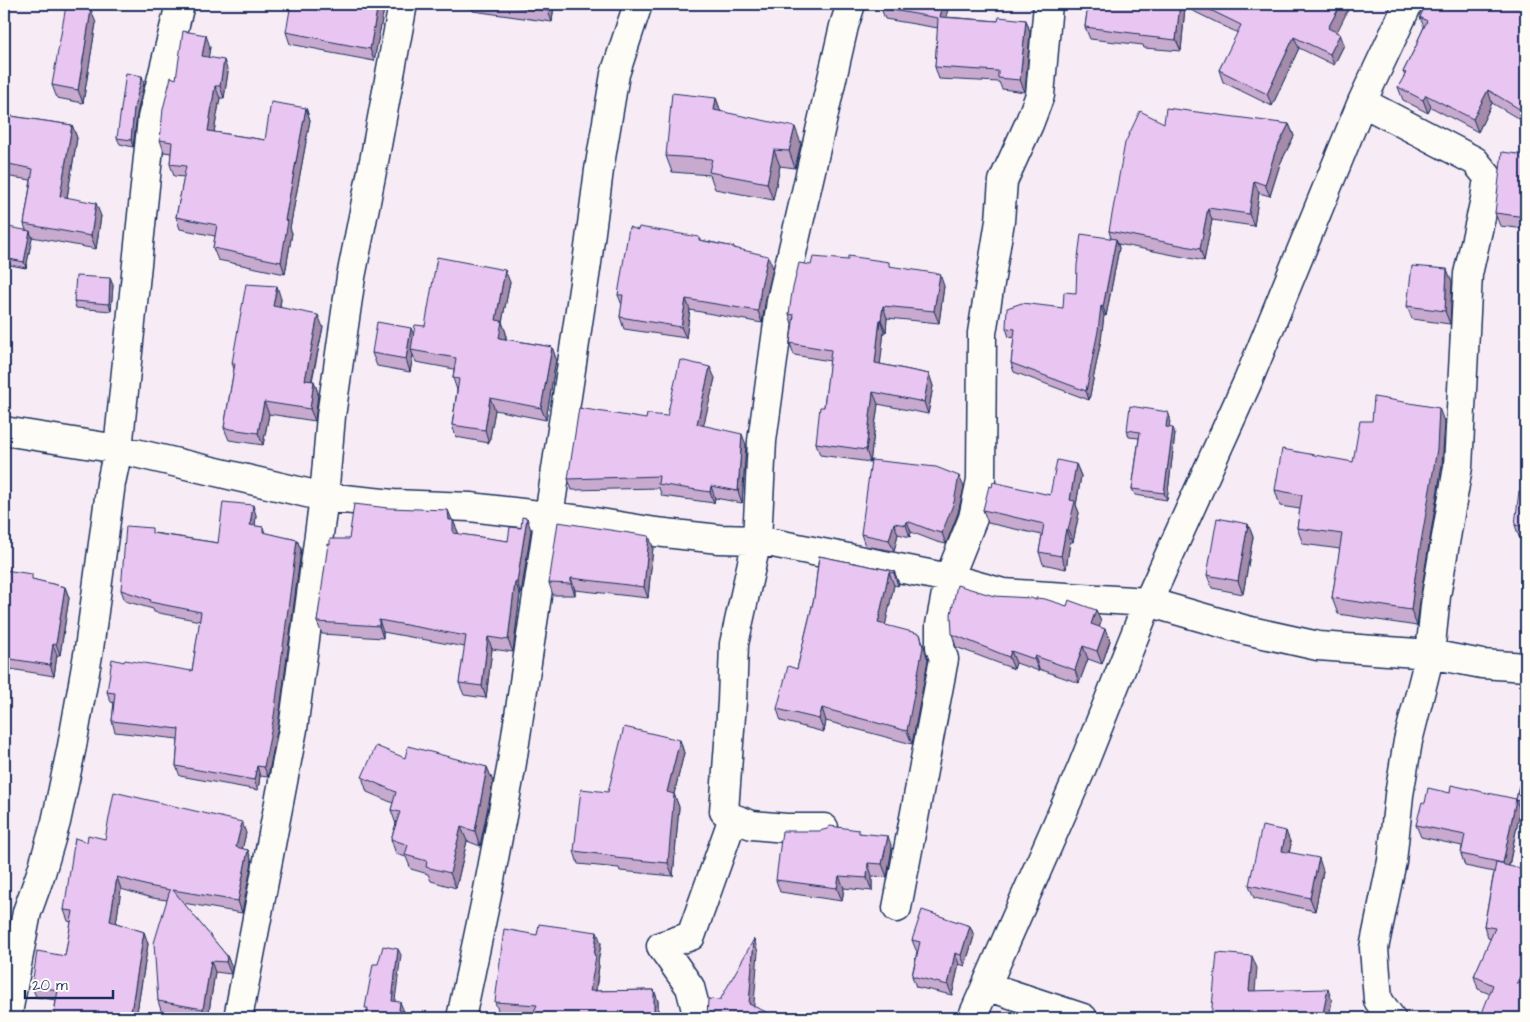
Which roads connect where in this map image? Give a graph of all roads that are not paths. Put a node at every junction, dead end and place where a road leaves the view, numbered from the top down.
1 (180, 4) edge
2 (403, 4) edge
3 (638, 4) edge
4 (851, 4) edge
5 (1048, 4) edge
6 (1408, 4) edge
7 (1362, 102) junction
8 (4, 431) edge
9 (118, 449) junction
10 (324, 497) junction
11 (548, 517) junction
12 (756, 540) junction
13 (949, 578) junction
14 (1148, 602) junction
15 (1430, 654) junction
16 (1526, 667) edge
17 (733, 818) junction
18 (824, 828) edge
19 (897, 908) dead end
20 (986, 986) junction
21 (8, 1018) edge
22 (238, 1018) edge
23 (461, 1018) edge
24 (698, 1018) edge
25 (972, 1018) edge
26 (1083, 1018) edge
27 (1391, 1018) edge

1 - 9 street
2 - 10 street
3 - 11 street
4 - 12 street
5 - 13 street
6 - 7 street
7 - 14 street
7 - 15 street
8 - 9 street
9 - 10 street
9 - 21 street
10 - 11 street
10 - 22 street
11 - 12 street
11 - 23 street
12 - 13 street
12 - 17 street
13 - 14 street
13 - 19 street
14 - 15 street
14 - 20 street
15 - 16 street
15 - 27 street
17 - 18 street
17 - 24 street
20 - 25 street
20 - 26 street

